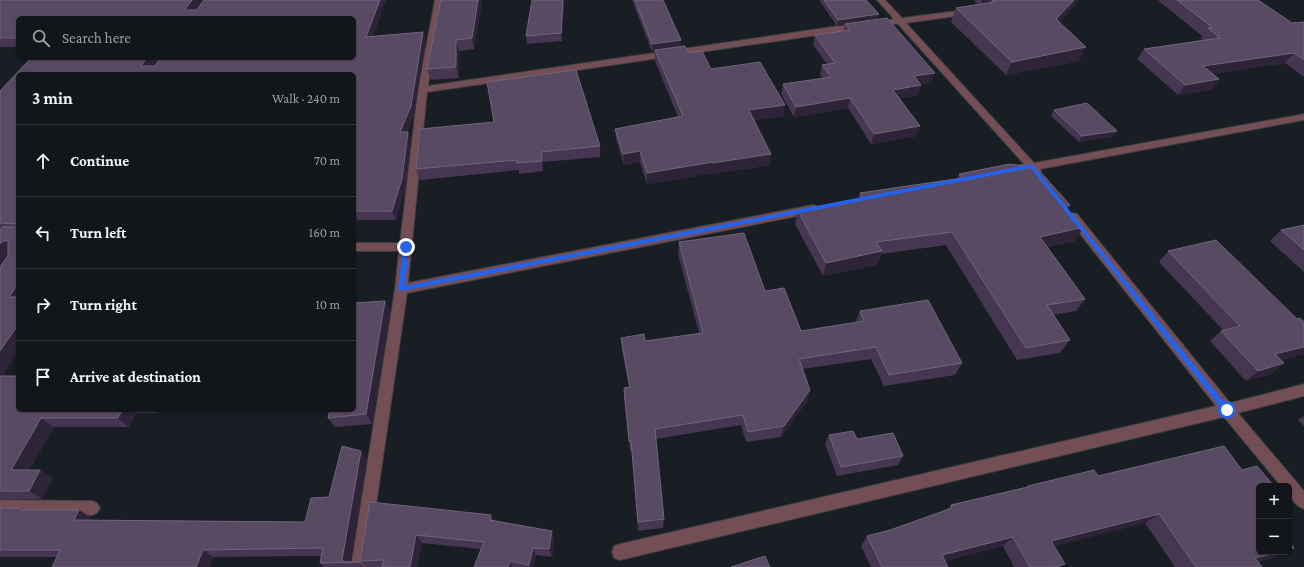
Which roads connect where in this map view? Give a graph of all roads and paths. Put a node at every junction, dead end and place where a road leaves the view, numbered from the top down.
1 (439, 0) edge
2 (882, 0) edge
3 (977, 10) edge
4 (899, 21) junction
5 (883, 23) edge
6 (868, 25) edge
7 (423, 90) junction
8 (1304, 117) edge
9 (1032, 166) junction
10 (1001, 172) edge
11 (1042, 179) edge
12 (822, 207) edge
13 (1067, 210) edge
14 (356, 247) edge
15 (406, 247) junction
16 (402, 289) junction
17 (1304, 390) edge
18 (1227, 410) junction
19 (1304, 502) edge
20 (0, 507) edge
21 (92, 508) dead end
22 (620, 552) dead end
23 (359, 567) edge

1 - 7 street
2 - 4 street
3 - 4 street
4 - 5 street
4 - 9 street
6 - 7 street
7 - 15 street
8 - 9 street
9 - 10 street
9 - 11 street
12 - 16 street
13 - 18 street
14 - 15 street
15 - 16 street
16 - 23 street
17 - 18 street
18 - 19 street
18 - 22 street
20 - 21 street

